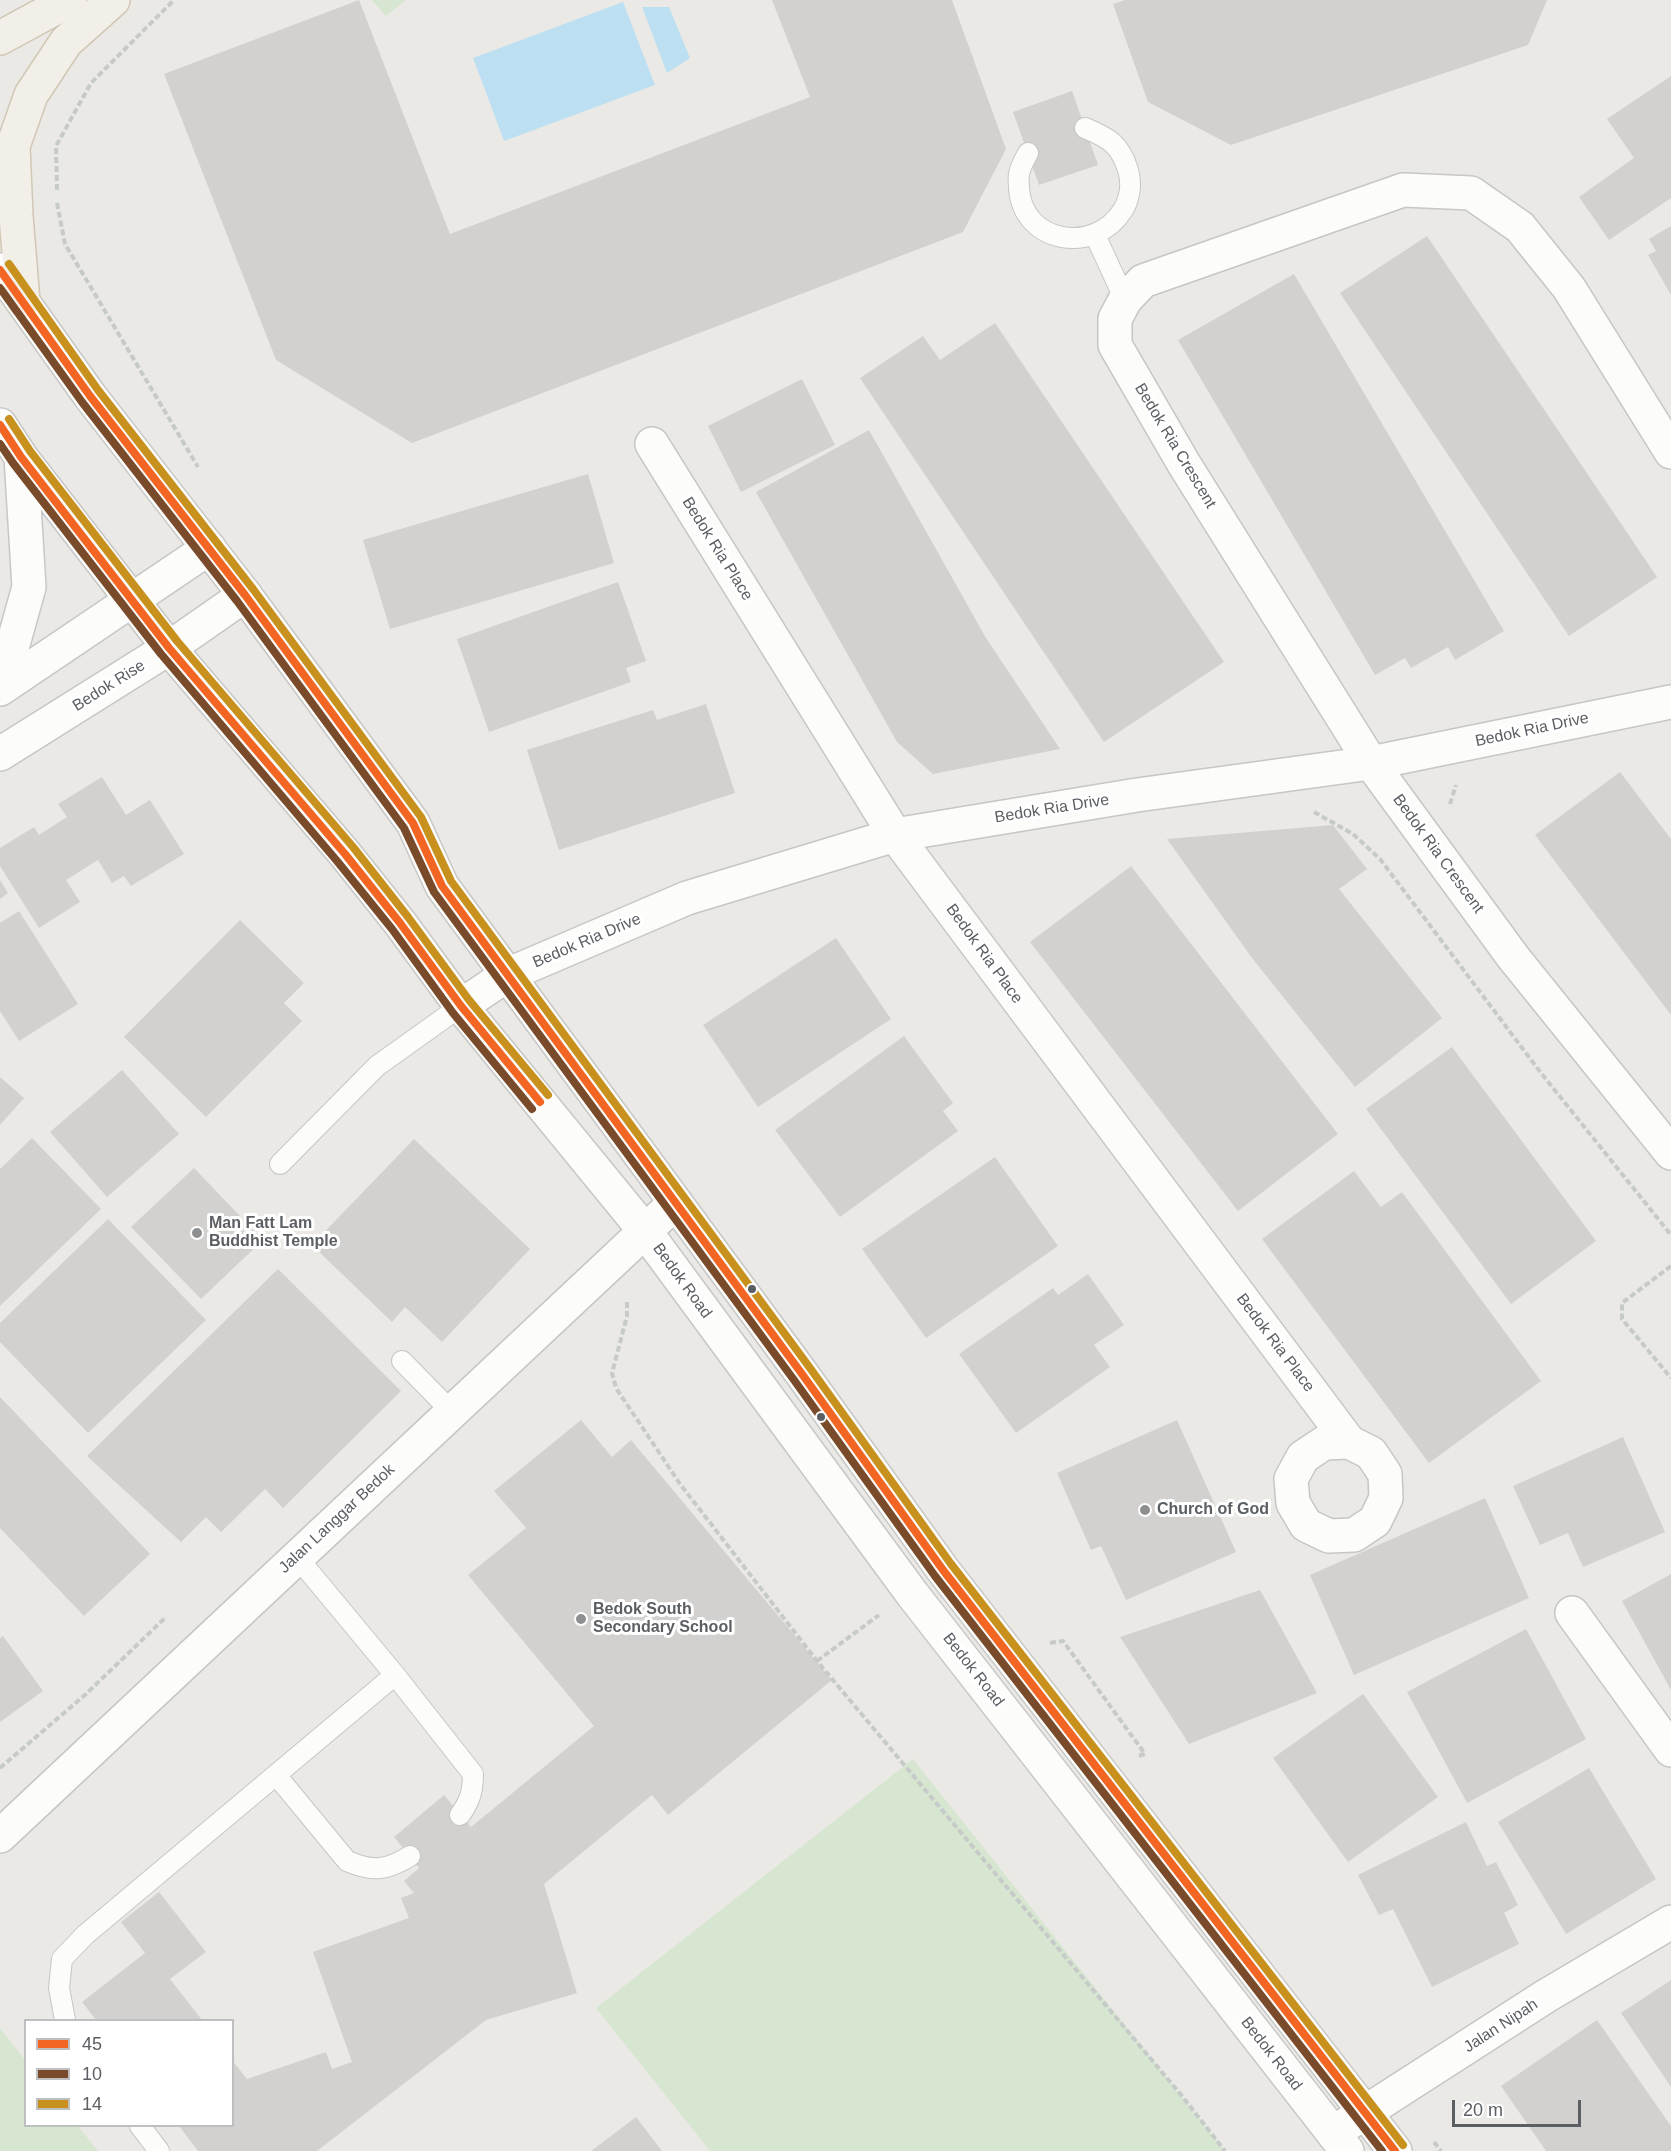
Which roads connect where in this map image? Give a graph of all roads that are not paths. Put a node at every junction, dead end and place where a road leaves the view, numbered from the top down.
1 (70, 0) edge
2 (113, 0) edge
3 (0, 38) edge
4 (1085, 128) dead end
5 (1028, 153) dead end
6 (1095, 235) junction
7 (0, 270) edge
8 (1125, 300) junction
9 (23, 301) junction
10 (0, 425) edge
11 (652, 444) dead end
12 (1671, 452) edge
13 (21, 458) junction
14 (209, 548) junction
15 (245, 594) junction
16 (131, 601) junction
17 (169, 648) junction
18 (0, 671) edge
19 (0, 689) edge
20 (1671, 702) edge
21 (0, 754) edge
22 (1371, 763) junction
23 (895, 835) junction
24 (507, 975) junction
25 (461, 1006) junction
26 (1671, 1153) edge
27 (280, 1164) dead end
28 (675, 1203) junction
29 (635, 1241) junction
30 (402, 1361) dead end
31 (452, 1412) junction
32 (1349, 1442) dead end
33 (297, 1557) junction
34 (1572, 1613) dead end
35 (395, 1675) junction
36 (1671, 1749) edge
37 (276, 1775) junction
38 (460, 1815) dead end
39 (0, 1836) edge
40 (410, 1856) dead end
41 (1671, 1922) edge
42 (65, 2019) edge
43 (1366, 2113) junction
44 (141, 2127) edge
45 (1340, 2142) edge
46 (159, 2151) edge
47 (1395, 2151) edge

1 - 3 main road
2 - 9 main road
4 - 6 lane
5 - 6 lane
6 - 8 lane
7 - 9 street
8 - 12 street, Bedok Ria Crescent
8 - 22 street, Bedok Ria Crescent
9 - 14 street
10 - 13 street, Bedok Road
11 - 23 street, Bedok Ria Place
13 - 16 street, Bedok Road
13 - 18 street
14 - 15 street
14 - 16 street
15 - 17 street, Bedok Rise
15 - 24 street
16 - 17 street, Bedok Road
16 - 19 street
17 - 21 street, Bedok Rise
17 - 25 street, Bedok Road
20 - 22 street, Bedok Ria Drive
22 - 23 street, Bedok Ria Drive
22 - 26 street, Bedok Ria Crescent
23 - 24 street, Bedok Ria Drive
23 - 32 street, Bedok Ria Place
24 - 25 street, Bedok Ria Drive
24 - 28 street
25 - 27 lane
25 - 29 street, Bedok Road
28 - 29 street, Jalan Langgar Bedok
28 - 43 street
29 - 31 street, Jalan Langgar Bedok
29 - 45 street, Bedok Road
30 - 31 lane
31 - 33 street, Jalan Langgar Bedok
33 - 35 lane
33 - 39 street, Jalan Langgar Bedok
34 - 36 street
35 - 37 lane
35 - 38 lane
37 - 40 lane
37 - 42 lane
41 - 43 street, Jalan Nipah
43 - 45 street, Jalan Nipah
43 - 47 street
44 - 46 lane

